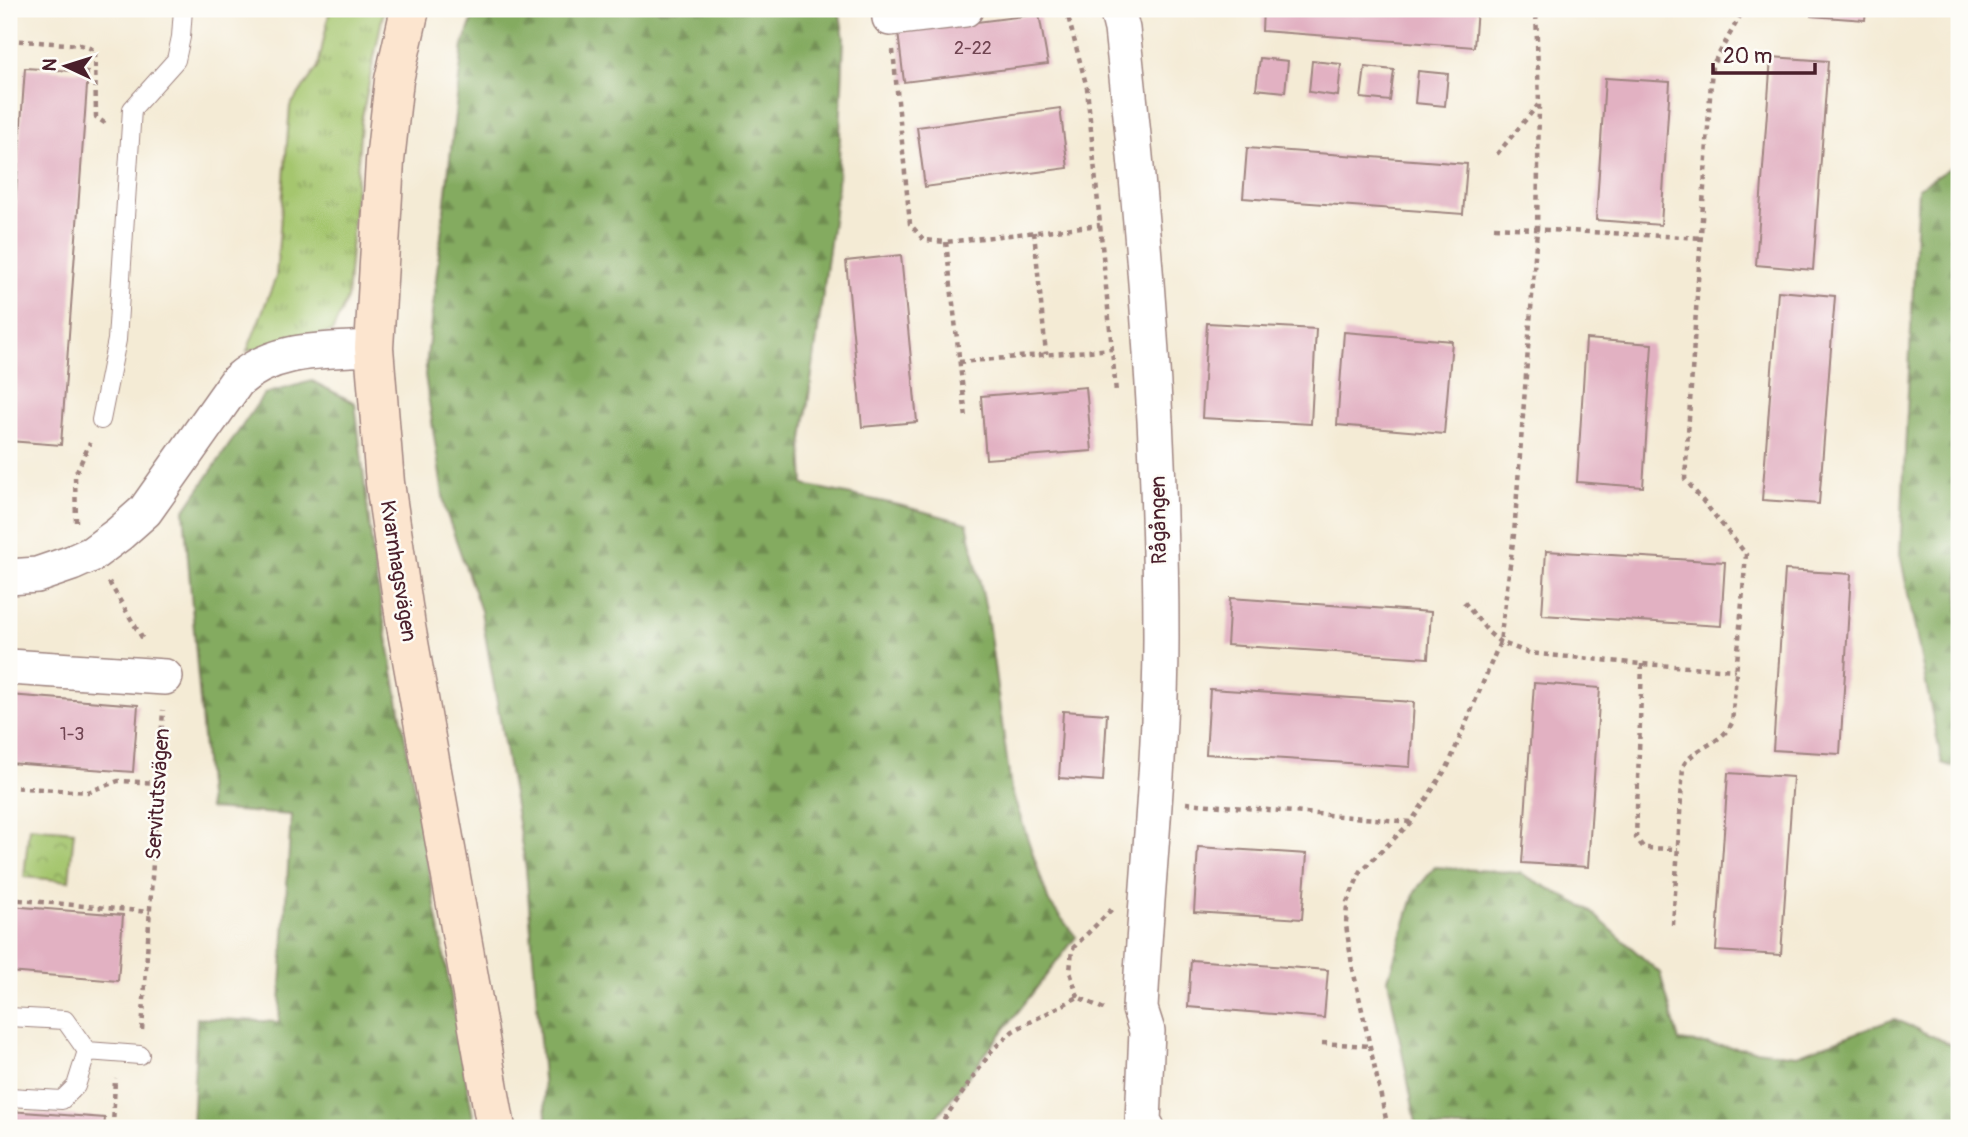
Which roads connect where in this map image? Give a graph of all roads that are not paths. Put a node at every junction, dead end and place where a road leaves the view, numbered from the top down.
1 (183, 9) edge
2 (410, 9) edge
3 (965, 9) edge
4 (1117, 9) edge
5 (890, 18) road end
6 (374, 348) junction
7 (101, 421) road end
8 (9, 577) edge
9 (9, 667) edge
10 (165, 677) road end
11 (9, 1017) edge
12 (87, 1051) junction
13 (141, 1055) road end
14 (9, 1097) edge
15 (496, 1128) edge
16 (1147, 1128) edge

1 - 7 lane
2 - 6 street, Kvarnhagsvägen
3 - 5 street
4 - 16 street, Rågången
6 - 8 street
6 - 15 street, Kvarnhagsvägen
9 - 10 street
11 - 12 lane
12 - 13 lane
12 - 14 lane

